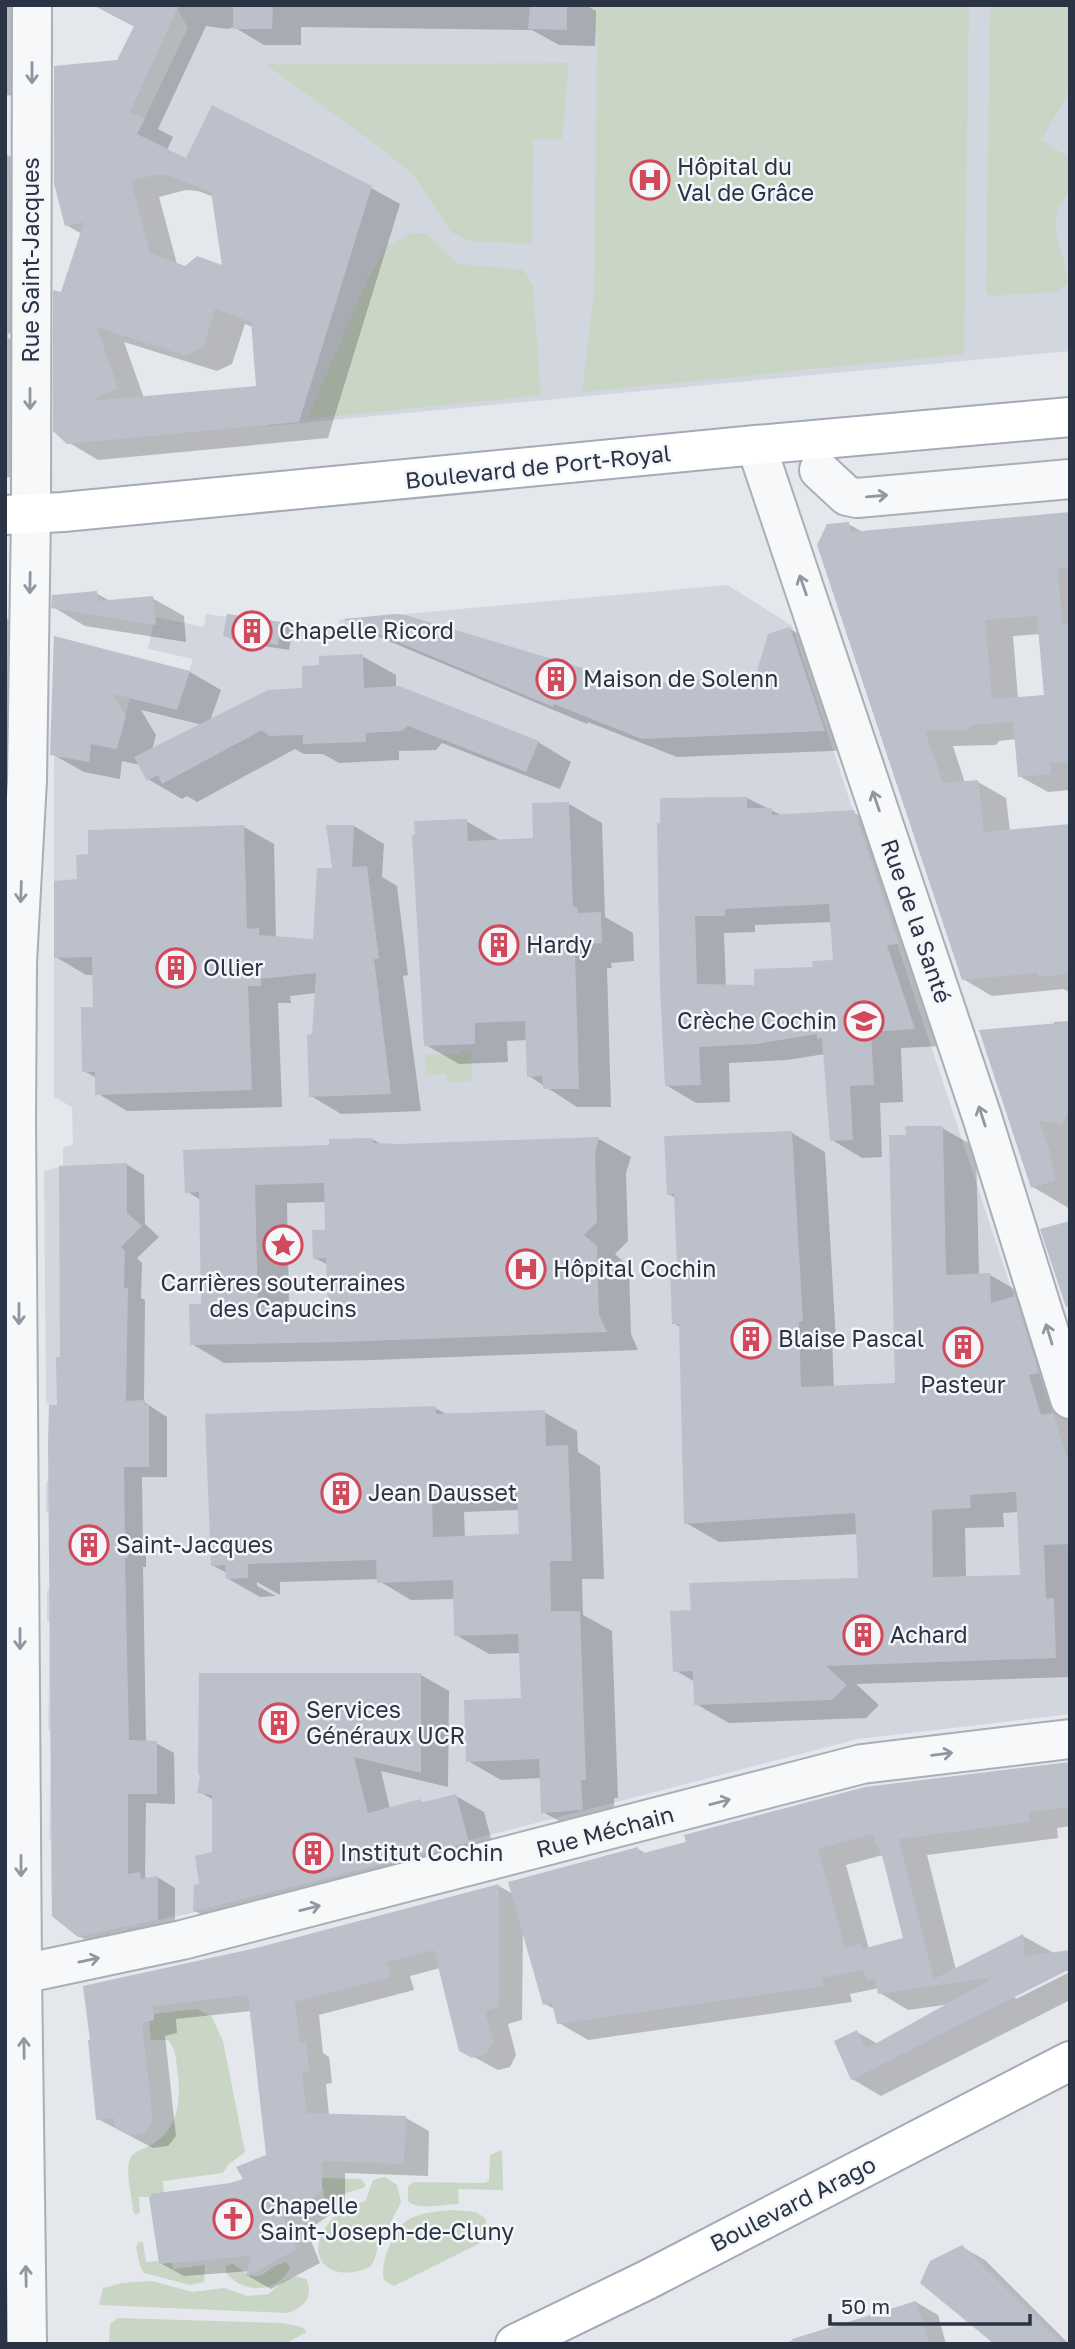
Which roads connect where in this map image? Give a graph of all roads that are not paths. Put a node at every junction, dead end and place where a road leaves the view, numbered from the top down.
1 (32, 5) edge
2 (18, 318) edge
3 (1070, 417) edge
4 (756, 445) junction
5 (819, 470) dead end
6 (1070, 479) edge
7 (18, 515) edge
8 (1070, 1399) edge
9 (12, 1570) edge
10 (1070, 1739) edge
11 (22, 1974) junction
12 (1070, 2061) edge
13 (27, 2344) edge
14 (515, 2344) edge

1 -> 2 street, Rue Saint-Jacques
2 -> 7 street, Rue Saint-Jacques
3 - 4 main road, Boulevard de Port-Royal
4 - 7 main road, Boulevard de Port-Royal
8 -> 4 street, Rue de la Santé
5 -> 6 street
7 -> 9 street, Rue Saint-Jacques
9 -> 11 street, Rue Saint-Jacques
11 -> 10 street, Rue Méchain
13 -> 11 street, Rue Saint-Jacques
12 - 14 main road, Boulevard Arago

